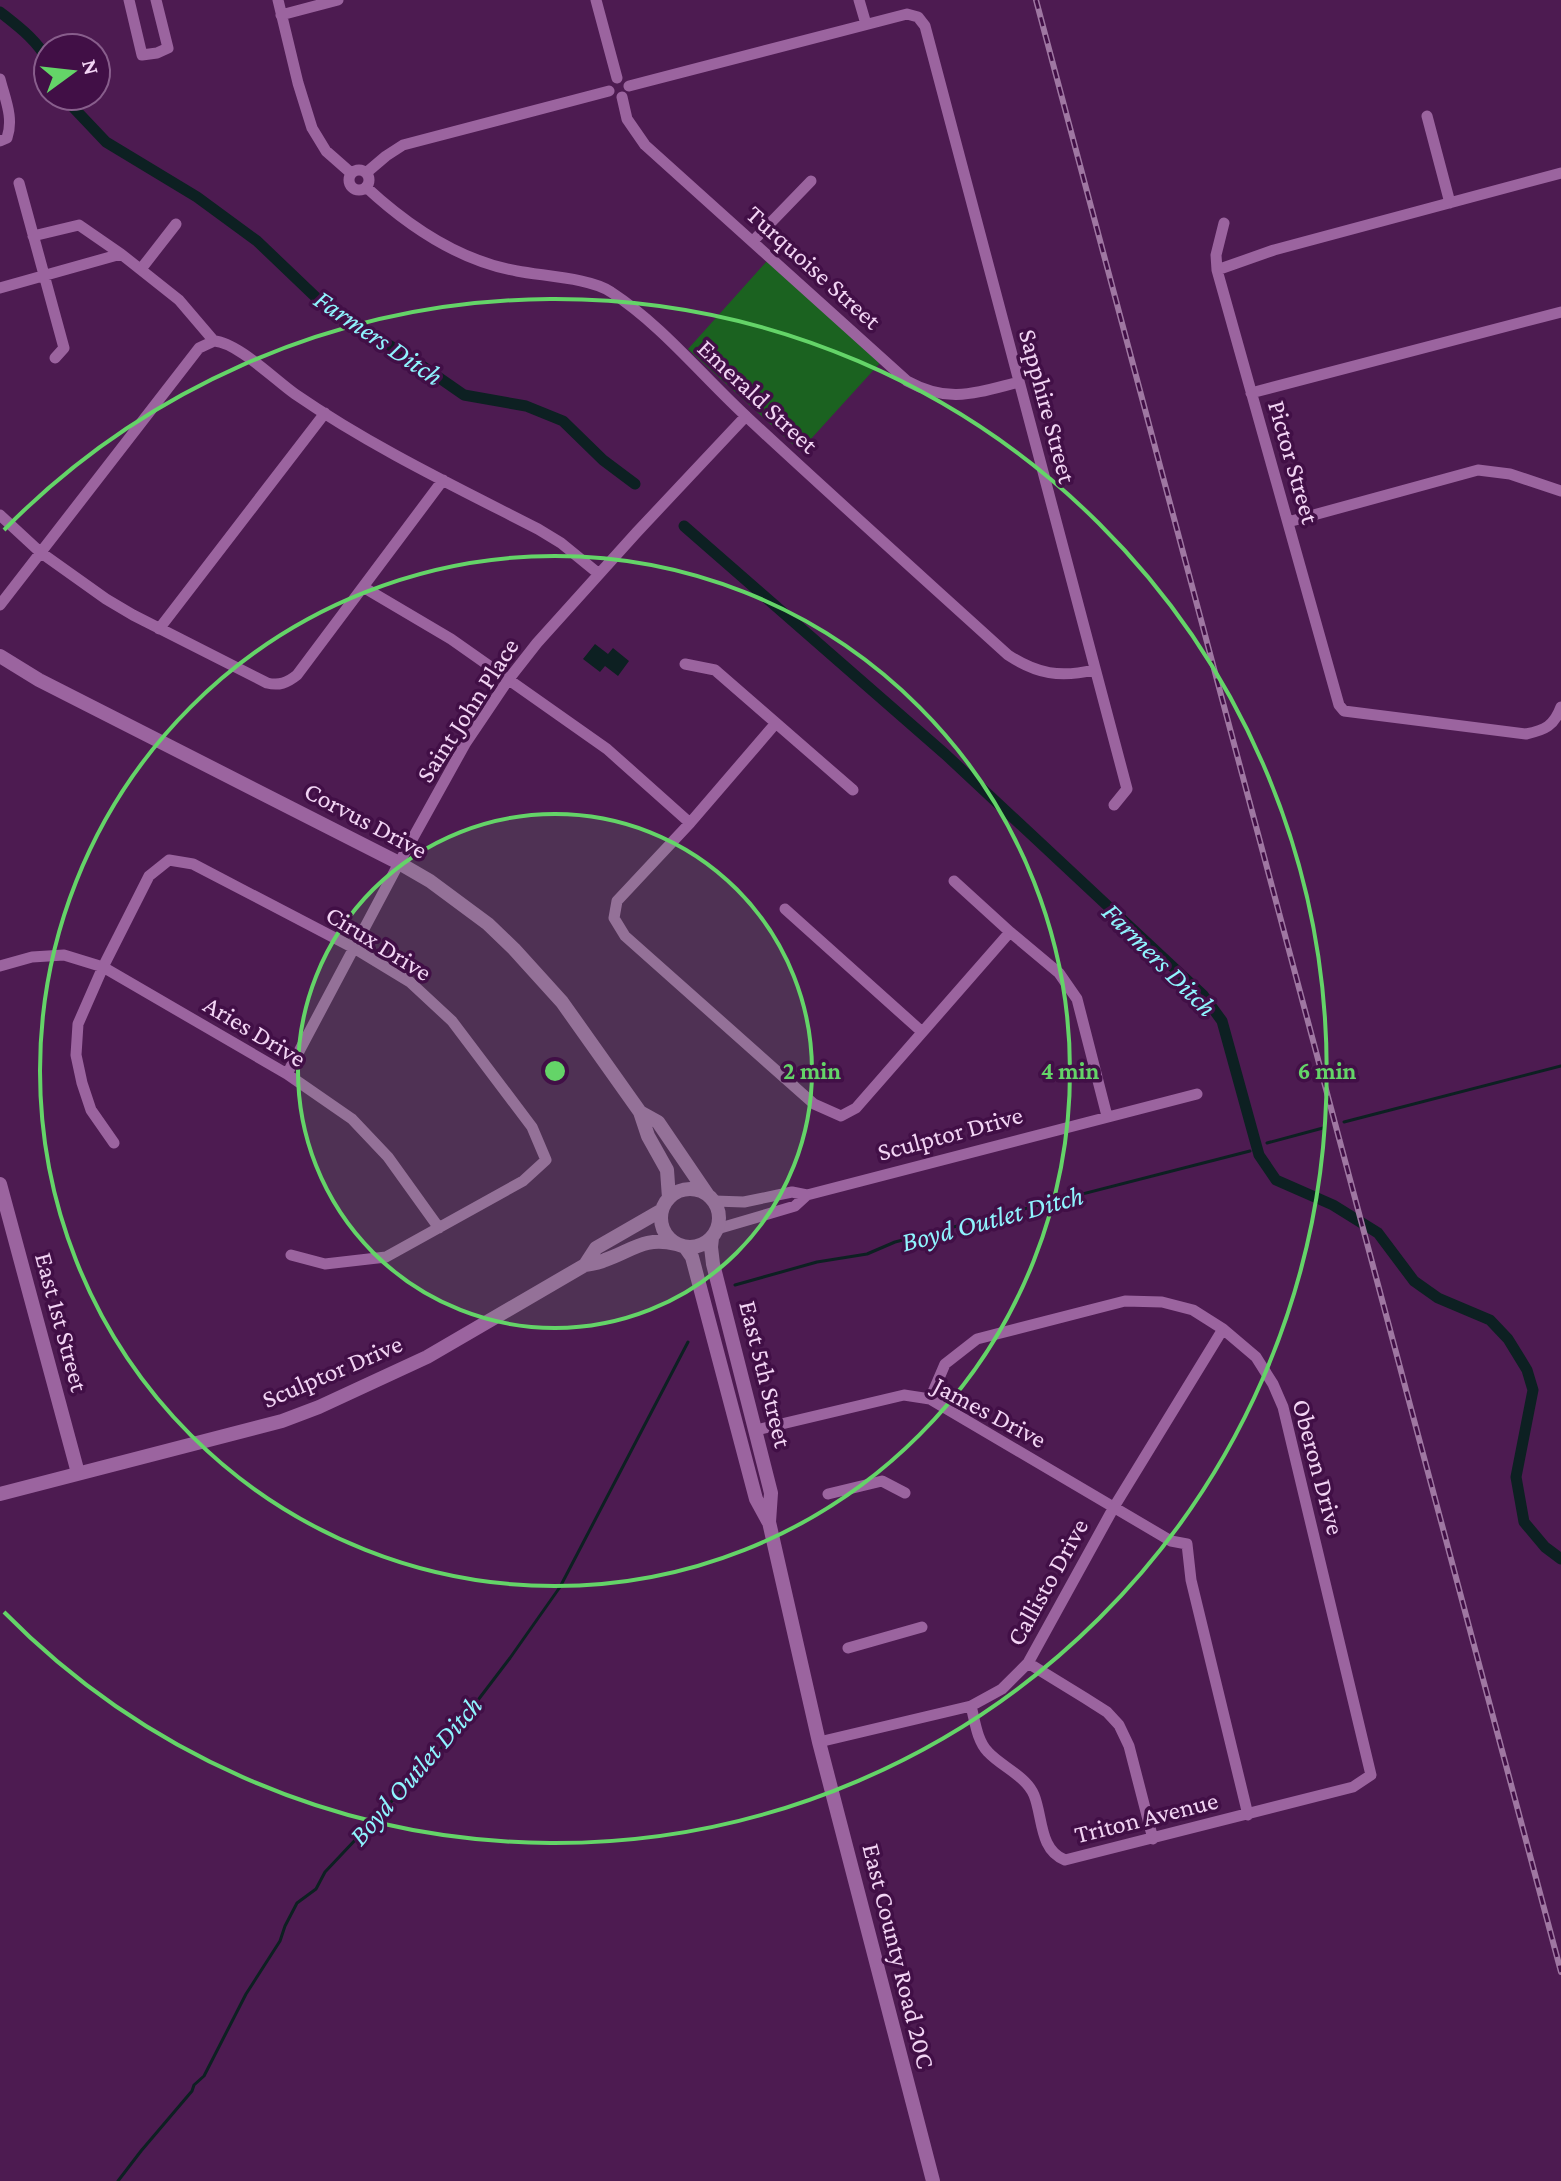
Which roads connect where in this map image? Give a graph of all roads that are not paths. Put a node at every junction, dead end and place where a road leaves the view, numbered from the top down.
1 (129, 0) edge
2 (156, 0) edge
3 (278, 0) edge
4 (338, 0) edge
5 (596, 0) edge
6 (859, 0) edge
7 (281, 15) junction
8 (866, 24) junction
9 (617, 78) junction
10 (0, 79) edge
11 (629, 86) junction
12 (609, 91) junction
13 (622, 97) junction
14 (1427, 116) dead end
15 (0, 141) edge
16 (351, 173) junction
17 (366, 173) junction
18 (1561, 173) edge
19 (811, 181) dead end
20 (19, 183) dead end
21 (366, 187) junction
22 (1450, 203) junction
23 (1224, 223) dead end
24 (176, 224) dead end
25 (33, 236) junction
26 (753, 241) junction
27 (121, 254) junction
28 (141, 269) junction
29 (1217, 270) junction
30 (44, 276) junction
31 (0, 288) edge
32 (1561, 312) edge
33 (214, 341) junction
34 (55, 358) dead end
35 (1019, 382) junction
36 (1251, 393) junction
37 (325, 413) junction
38 (746, 416) junction
39 (443, 480) junction
40 (1561, 491) edge
41 (0, 515) edge
42 (1288, 522) junction
43 (40, 552) junction
44 (599, 574) junction
45 (363, 587) junction
46 (0, 605) edge
47 (159, 629) junction
48 (0, 656) edge
49 (685, 664) dead end
50 (1094, 670) junction
51 (508, 680) junction
52 (1561, 707) edge
53 (776, 723) junction
54 (853, 790) dead end
55 (1114, 805) dead end
56 (690, 823) junction
57 (399, 863) junction
58 (954, 881) dead end
59 (785, 909) dead end
60 (1010, 932) junction
61 (354, 948) junction
62 (0, 966) edge
63 (103, 967) junction
64 (921, 1031) junction
65 (287, 1074) junction
66 (1197, 1094) dead end
67 (640, 1112) junction
68 (1107, 1116) junction
69 (114, 1143) dead end
70 (0, 1184) edge
71 (807, 1195) junction
72 (711, 1198) junction
73 (666, 1204) junction
74 (439, 1228) junction
75 (715, 1234) junction
76 (680, 1245) junction
77 (291, 1255) dead end
78 (585, 1265) junction
79 (1223, 1329) junction
80 (930, 1399) junction
81 (756, 1430) junction
82 (78, 1473) junction
83 (905, 1493) dead end
84 (0, 1494) edge
85 (828, 1494) dead end
86 (1114, 1507) junction
87 (769, 1522) junction
88 (922, 1627) dead end
89 (848, 1648) dead end
90 (1028, 1663) junction
91 (971, 1706) junction
92 (819, 1742) junction
93 (1371, 1775) joint
94 (1248, 1815) junction
95 (1153, 1839) junction
96 (933, 2181) edge

1 - 2 street
3 - 7 street
4 - 7 street
5 - 9 street
6 - 8 street
7 - 16 street
8 - 11 street
8 - 35 street, Sapphire Street
9 - 11 street
9 - 12 street
10 - 15 street
11 - 13 street
12 - 13 street
12 - 17 street
13 - 26 street, Turquoise Street
14 - 22 street
16 - 17 street
16 - 21 street
17 - 21 street
18 - 22 street
19 - 26 street
20 - 25 street
21 - 38 street, Emerald Street
22 - 29 street
23 - 29 street, Pictor Street
24 - 28 street
25 - 27 street
25 - 30 street
26 - 35 street, Turquoise Street
27 - 28 street
27 - 30 street
28 - 33 street
29 - 36 street, Pictor Street
30 - 31 street
30 - 34 street
32 - 36 street
33 - 37 street
33 - 43 street
35 - 50 street, Sapphire Street
36 - 42 street, Pictor Street
37 - 39 street
37 - 47 street
38 - 44 street, Saint John Place
38 - 50 street, Emerald Street
39 - 44 street
39 - 45 street
40 - 42 street
41 - 43 street
42 - 52 street, Pictor Street
43 - 46 street
43 - 47 street
44 - 51 street, Saint John Place
45 - 47 street
45 - 51 street
48 - 57 street, Corvus Drive
49 - 53 street
50 - 55 street, Sapphire Street
51 - 56 street
51 - 57 street, Saint John Place
53 - 54 street
53 - 56 street
56 - 64 street
57 - 61 street, Saint John Place
57 - 67 street, Corvus Drive
58 - 60 street
59 - 64 street
60 - 64 street
60 - 68 street
61 - 63 street, Cirux Drive
61 - 65 street, Saint John Place
61 - 74 street, Cirux Drive
62 - 63 street, Aries Drive
63 - 65 street, Aries Drive
63 - 69 street
65 - 74 street, Aries Drive
66 - 68 street, Sculptor Drive
67 - 72 street, Corvus Drive
67 - 73 street, Corvus Drive
68 - 71 street, Sculptor Drive
70 - 82 street, East 1st Street
71 - 72 street, Sculptor Drive
71 - 75 street, Sculptor Drive
72 - 73 street
72 - 75 street
73 - 76 street
73 - 78 street, Sculptor Drive
74 - 77 street
75 - 76 street
75 - 81 street, East 5th Street
76 - 78 street, Sculptor Drive
76 - 87 street, East 5th Street
78 - 82 street, Sculptor Drive
79 - 80 street, Oberon Drive
79 - 86 street, Callisto Drive
79 - 93 street, Oberon Drive
80 - 81 street, James Drive
80 - 86 street, James Drive
81 - 87 street, East 5th Street
82 - 84 street, Sculptor Drive
83 - 85 street
86 - 90 street, Callisto Drive
86 - 94 street, James Drive
87 - 92 street, East 5th Street
88 - 89 street
90 - 91 street, Callisto Drive
90 - 95 street
91 - 92 street, Callisto Drive
91 - 95 street, Triton Avenue
92 - 96 street, East County Road 20C
93 - 94 street, Triton Avenue
94 - 95 street, Triton Avenue

